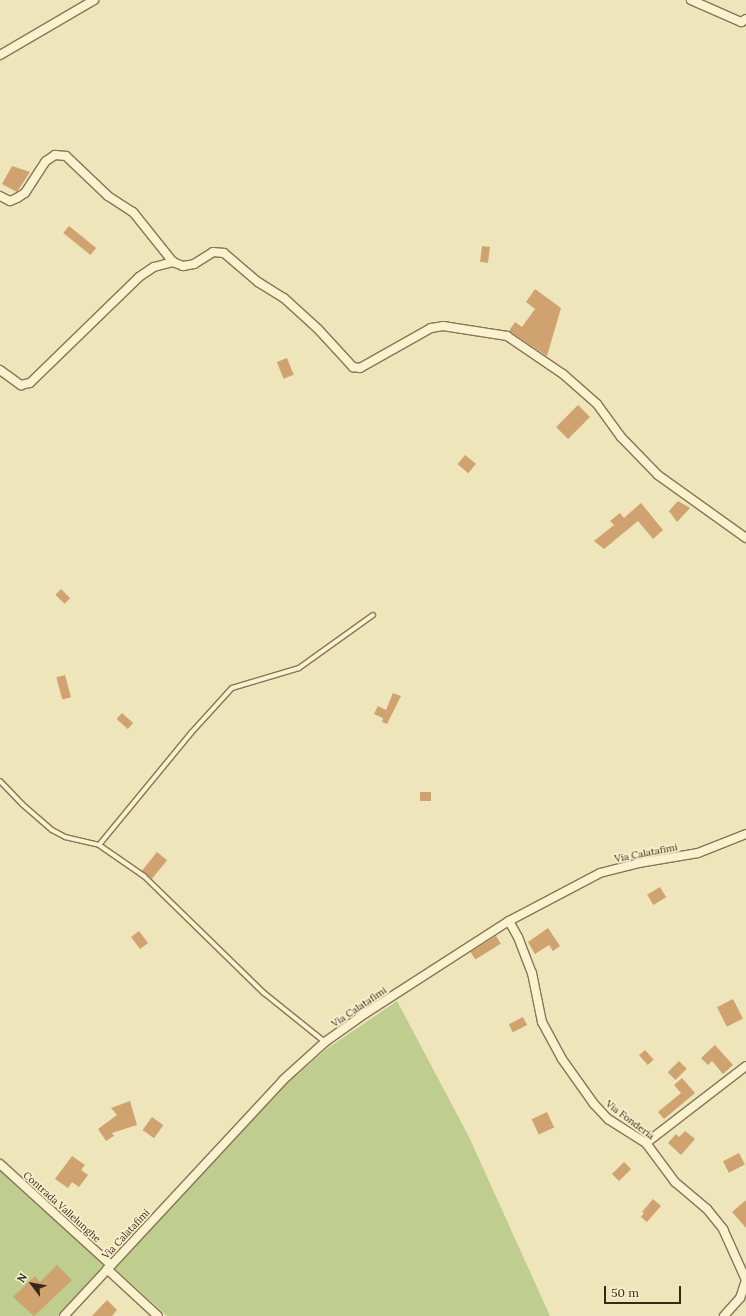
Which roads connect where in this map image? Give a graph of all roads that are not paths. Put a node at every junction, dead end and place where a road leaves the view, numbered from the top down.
1 (94, 0) edge
2 (691, 0) edge
3 (746, 19) edge
4 (0, 55) edge
5 (0, 196) edge
6 (173, 262) junction
7 (0, 370) edge
8 (746, 538) edge
9 (373, 615) dead end
10 (0, 781) edge
11 (746, 834) edge
12 (99, 845) junction
13 (509, 921) junction
14 (325, 1042) junction
15 (746, 1066) edge
16 (646, 1143) junction
17 (0, 1164) edge
18 (109, 1267) junction
19 (64, 1316) edge
20 (158, 1316) edge
21 (724, 1316) edge

1 - 4 street
2 - 3 street
5 - 6 street
6 - 7 street
6 - 8 street
9 - 12 lane
10 - 12 lane
11 - 13 street, Via Calatafimi
12 - 14 lane
13 - 14 street, Via Calatafimi
13 - 16 street, Via Fonderia
14 - 18 street, Via Calatafimi
15 - 16 street
16 - 21 street, Via Fonderia
17 - 18 street, Contrada Vallelunghe
18 - 19 street, Via Calatafimi
18 - 20 street, Contrada Vallelunghe

